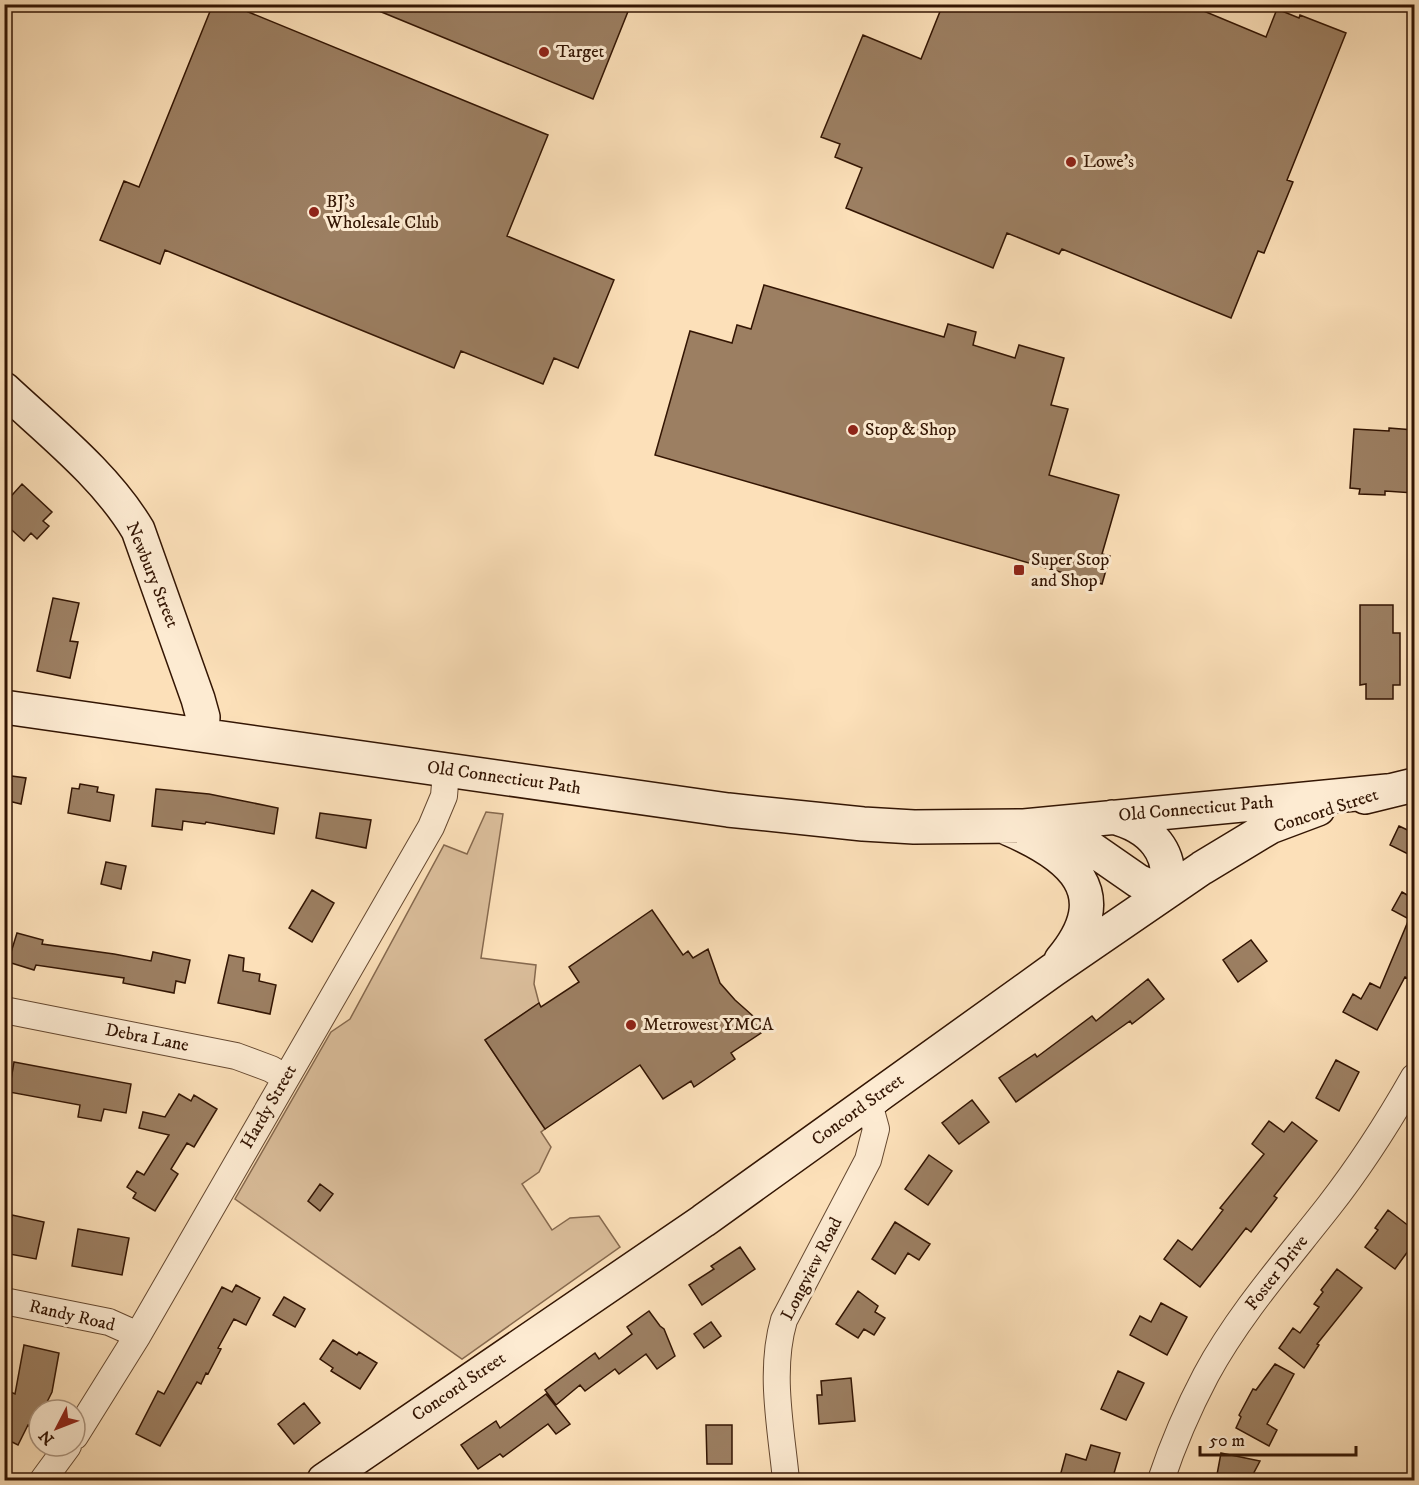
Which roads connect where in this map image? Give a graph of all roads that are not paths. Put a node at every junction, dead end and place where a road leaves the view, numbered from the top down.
1 (4, 389) edge
2 (4, 707) edge
3 (202, 735) junction
4 (446, 771) junction
5 (1401, 788) edge
6 (1112, 817) junction
7 (1005, 827) junction
8 (1166, 893) junction
9 (1053, 970) junction
10 (4, 1010) edge
11 (1414, 1077) edge
12 (286, 1078) junction
13 (903, 1079) junction
14 (4, 1301) edge
15 (138, 1335) junction
16 (87, 1417) edge
17 (59, 1458) edge
18 (344, 1475) edge
19 (43, 1480) edge
20 (786, 1480) edge
21 (1161, 1480) edge

1 - 3 main road, Newbury Street
2 - 3 main road, Old Connecticut Path
3 - 4 main road, Old Connecticut Path
4 - 7 main road, Old Connecticut Path
4 - 12 street, Hardy Street
5 - 6 main road, Old Connecticut Path
5 - 8 main road, Concord Street
6 - 7 main road, Old Connecticut Path
6 - 8 main road
7 - 8 main road, Old Connecticut Path
7 - 9 main road
8 - 9 main road, Concord Street
9 - 13 main road, Concord Street
10 - 12 street, Debra Lane
11 - 21 street, Foster Drive
12 - 15 street, Hardy Street
13 - 18 main road, Concord Street
13 - 20 street, Longview Road
14 - 15 street, Randy Road
15 - 16 street, Hardy Street
17 - 19 street

